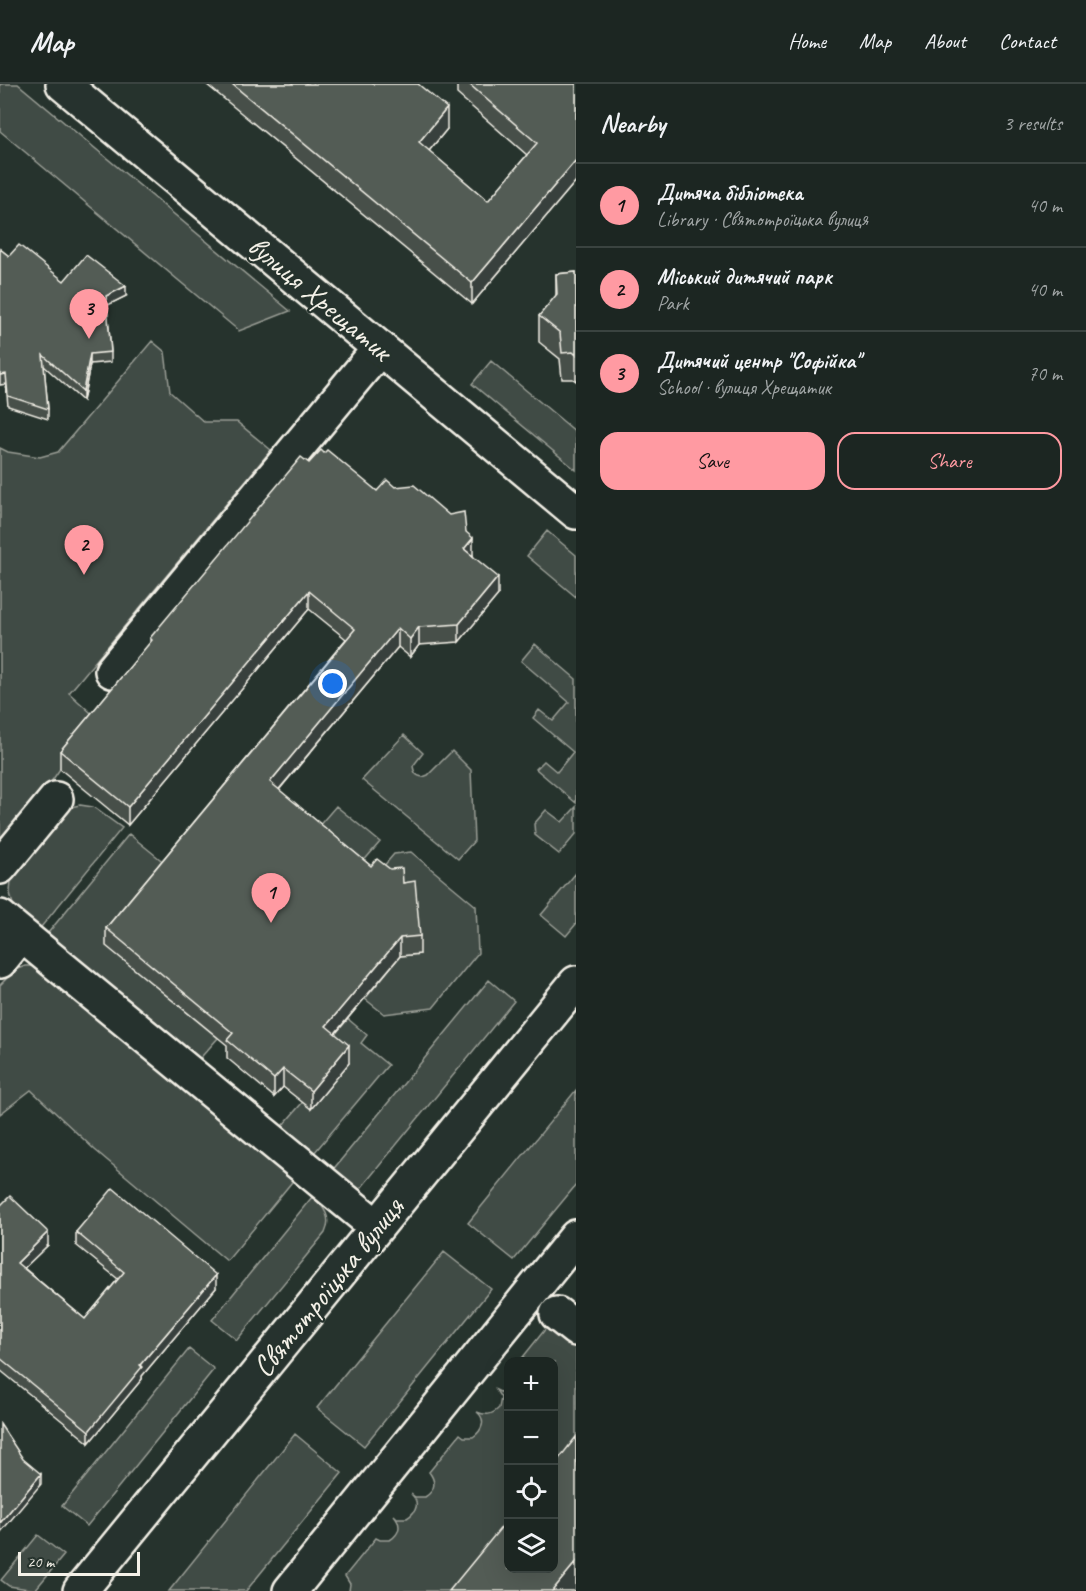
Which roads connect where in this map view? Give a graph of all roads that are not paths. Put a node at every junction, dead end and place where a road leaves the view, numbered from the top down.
1 (63, 84) edge
2 (380, 348) junction
3 (576, 512) edge
4 (112, 671) dead end
5 (56, 799) dead end
6 (0, 867) edge
7 (11, 926) edge
8 (0, 961) edge
9 (576, 983) edge
10 (377, 1227) junction
11 (576, 1238) edge
12 (81, 1591) edge
13 (290, 1591) edge

1 - 2 street, вулиця Хрещатик
2 - 3 street, вулиця Хрещатик
2 - 4 street
5 - 6 street
7 - 8 street
7 - 10 street
9 - 10 street, Святотроїцька вулиця
10 - 12 street, Святотроїцька вулиця
11 - 13 street

